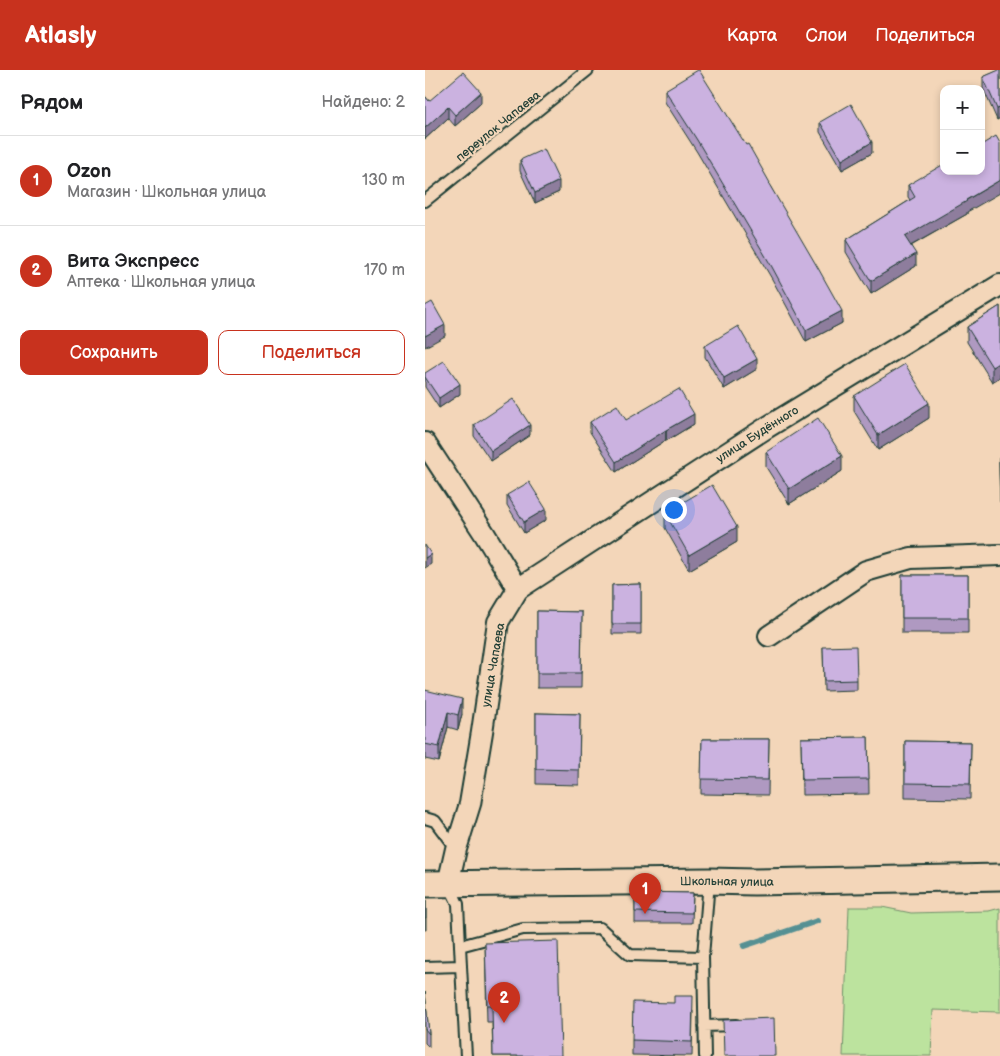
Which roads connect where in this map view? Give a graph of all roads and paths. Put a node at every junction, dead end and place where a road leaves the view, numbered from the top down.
1 (588, 70) edge
2 (425, 201) edge
3 (1000, 285) edge
4 (425, 444) edge
5 (1000, 555) edge
6 (518, 589) junction
7 (769, 636) dead end
8 (425, 818) edge
9 (456, 849) junction
10 (1000, 877) edge
11 (709, 881) junction
12 (437, 884) edge
13 (460, 946) junction
14 (703, 957) junction
15 (461, 966) junction
16 (425, 967) edge
17 (751, 1024) edge
18 (704, 1026) junction
19 (466, 1056) edge
20 (705, 1056) edge

1 - 2 lane, переулок Чапаева
3 - 6 street, улица Будённого
4 - 6 street
5 - 7 street
6 - 9 street, улица Чапаева
8 - 9 lane
9 - 12 street, улица Чапаева
10 - 11 street, Школьная улица
11 - 12 street, Школьная улица
11 - 14 lane
12 - 13 lane
13 - 14 lane
13 - 15 lane
14 - 18 lane
15 - 16 lane
15 - 19 lane
17 - 18 lane
18 - 20 lane

